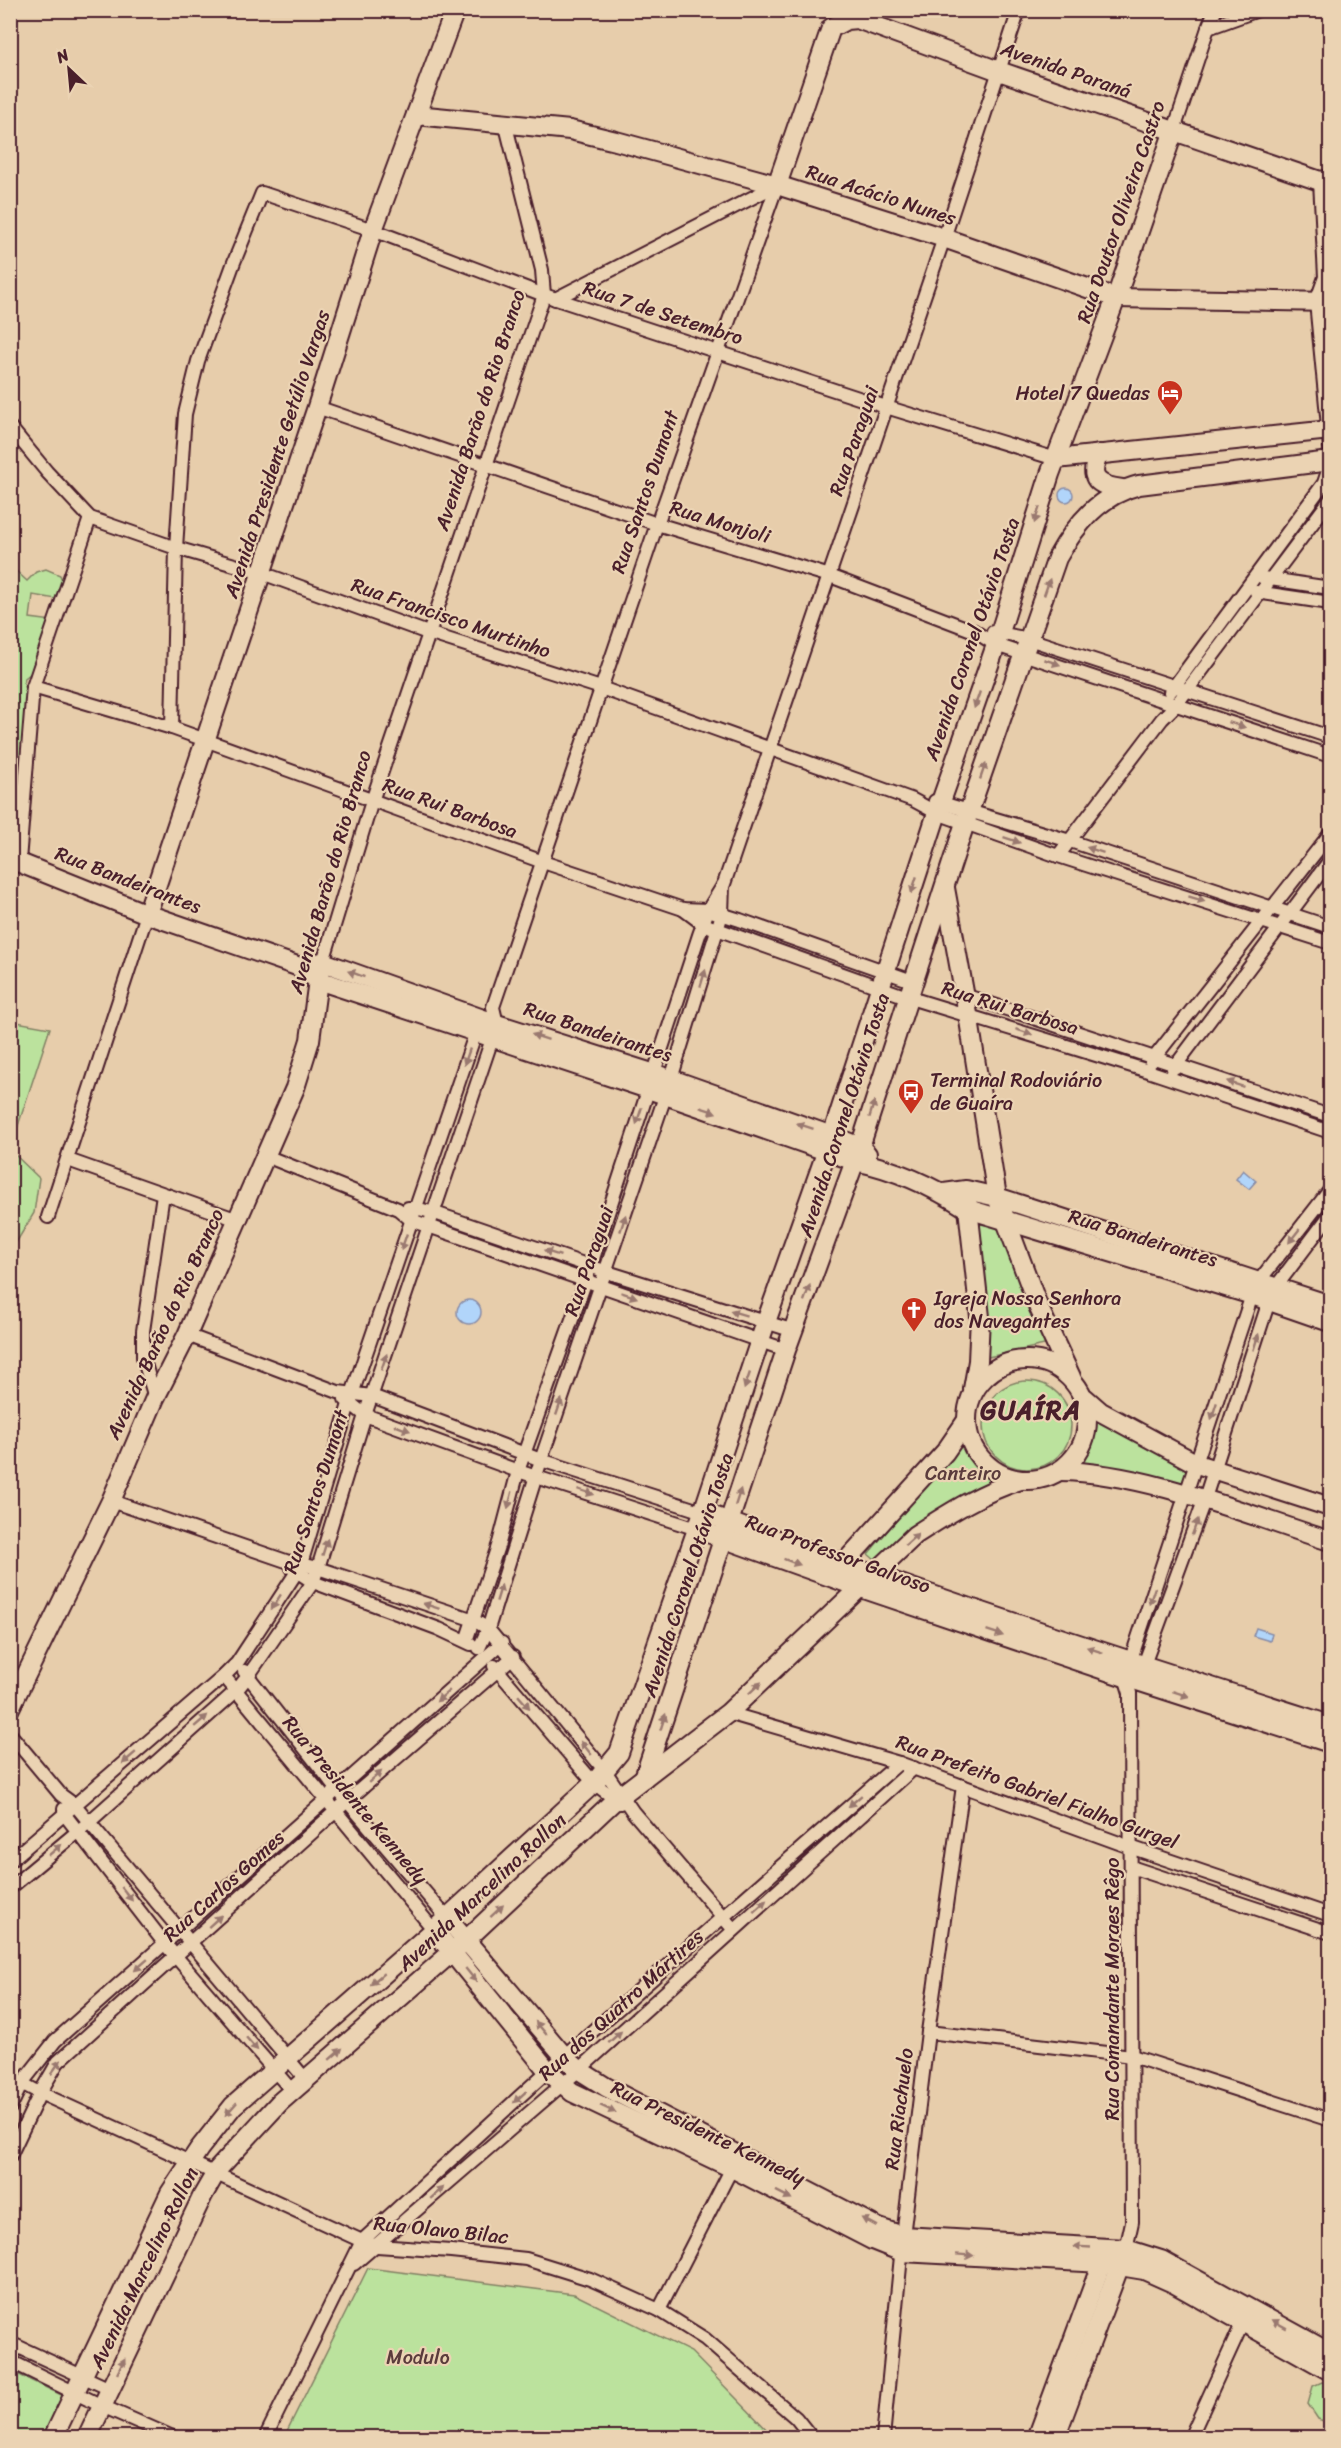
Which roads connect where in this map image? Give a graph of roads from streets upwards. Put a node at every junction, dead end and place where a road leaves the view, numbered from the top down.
1 (455, 10) edge
2 (1019, 10) edge
3 (1215, 10) edge
4 (1258, 10) edge
5 (859, 15) edge
6 (1208, 28) junction
7 (999, 71) junction
8 (417, 115) junction
9 (505, 122) junction
10 (1174, 130) junction
11 (1325, 180) edge
12 (777, 185) junction
13 (373, 230) junction
14 (944, 238) junction
15 (549, 297) junction
16 (1116, 298) junction
17 (1326, 301) edge
18 (718, 351) junction
19 (317, 407) junction
20 (886, 407) junction
21 (10, 427) edge
22 (1330, 436) edge
23 (1099, 454) junction
24 (1056, 459) junction
25 (1330, 463) edge
26 (487, 464) junction
27 (1122, 489) junction
28 (1330, 500) edge
29 (90, 518) junction
30 (657, 524) junction
31 (176, 548) junction
32 (262, 573) junction
33 (830, 576) junction
34 (1253, 577) junction
35 (1270, 579) junction
36 (1330, 588) edge
37 (1243, 591) junction
38 (1260, 592) junction
39 (1330, 603) edge
40 (429, 633) junction
41 (1210, 635) junction
42 (998, 638) junction
43 (1222, 643) junction
44 (1026, 646) junction
45 (1173, 686) junction
46 (33, 687) junction
47 (601, 688) junction
48 (1186, 691) junction
49 (1171, 703) junction
50 (1280, 721) junction
51 (172, 728) junction
52 (1274, 737) junction
53 (1330, 737) edge
54 (206, 740) junction
55 (770, 749) junction
56 (1330, 756) edge
57 (372, 801) junction
58 (939, 807) junction
59 (967, 817) junction
60 (1330, 834) edge
61 (1070, 841) junction
62 (1058, 856) junction
63 (1123, 859) junction
64 (15, 860) edge
65 (1330, 860) edge
66 (543, 862) junction
67 (1117, 874) junction
68 (724, 884) junction
69 (945, 886) junction
70 (1272, 908) junction
71 (683, 909) junction
72 (708, 910) junction
73 (147, 914) junction
74 (722, 914) junction
75 (1289, 914) junction
76 (1262, 920) junction
77 (703, 924) junction
78 (1279, 926) junction
79 (1330, 927) edge
80 (718, 930) junction
81 (802, 942) junction
82 (1330, 943) edge
83 (796, 957) junction
84 (323, 962) junction
85 (297, 966) junction
86 (883, 979) junction
87 (318, 980) junction
88 (910, 989) junction
89 (964, 995) junction
90 (679, 996) junction
91 (696, 1001) junction
92 (968, 1014) junction
93 (488, 1024) junction
94 (1061, 1026) junction
95 (1056, 1042) junction
96 (1156, 1056) junction
97 (1176, 1064) junction
98 (1145, 1070) junction
99 (1167, 1077) junction
100 (651, 1081) junction
101 (668, 1087) junction
102 (1272, 1096) junction
103 (1266, 1110) junction
104 (1330, 1116) edge
105 (1330, 1132) edge
106 (830, 1143) junction
107 (857, 1154) junction
108 (266, 1156) junction
109 (68, 1160) junction
110 (618, 1179) junction
111 (636, 1185) junction
112 (1330, 1190) edge
113 (163, 1194) junction
114 (997, 1197) junction
115 (967, 1199) junction
116 (1314, 1212) junction
117 (435, 1213) junction
118 (413, 1214) junction
119 (804, 1216) junction
120 (48, 1217) dead end
121 (1328, 1218) edge
122 (1004, 1219) junction
123 (238, 1220) junction
124 (430, 1226) junction
125 (831, 1227) junction
126 (1085, 1235) junction
127 (590, 1266) junction
128 (607, 1272) junction
129 (586, 1280) junction
130 (601, 1286) junction
131 (1264, 1291) junction
132 (1330, 1305) edge
133 (766, 1322) junction
134 (1330, 1322) edge
135 (794, 1331) junction
136 (188, 1335) junction
137 (761, 1340) junction
138 (786, 1350) junction
139 (1071, 1377) junction
140 (972, 1394) junction
141 (372, 1396) junction
142 (155, 1398) junction
143 (1085, 1398) junction
144 (351, 1399) junction
145 (365, 1415) junction
146 (967, 1420) junction
147 (733, 1423) junction
148 (760, 1429) junction
149 (525, 1454) junction
150 (541, 1460) junction
151 (1197, 1464) junction
152 (1214, 1470) junction
153 (518, 1471) junction
154 (1059, 1471) junction
155 (536, 1475) junction
156 (1021, 1480) junction
157 (1196, 1498) junction
158 (111, 1501) junction
159 (1330, 1507) edge
160 (700, 1520) junction
161 (727, 1530) junction
162 (1330, 1540) edge
163 (499, 1543) junction
164 (514, 1546) junction
165 (298, 1568) junction
166 (318, 1568) junction
167 (837, 1570) junction
168 (874, 1575) junction
169 (313, 1582) junction
170 (861, 1588) junction
171 (973, 1617) junction
172 (474, 1620) junction
173 (488, 1629) junction
174 (466, 1641) junction
175 (502, 1643) junction
176 (483, 1652) junction
177 (513, 1656) junction
178 (237, 1662) junction
179 (497, 1671) junction
180 (224, 1676) junction
181 (1133, 1676) junction
182 (248, 1677) junction
183 (643, 1683) junction
184 (673, 1690) junction
185 (236, 1691) junction
186 (10, 1708) edge
187 (556, 1710) junction
188 (728, 1713) junction
189 (1287, 1720) junction
190 (541, 1722) junction
191 (1330, 1725) edge
192 (10, 1734) edge
193 (1330, 1743) edge
194 (619, 1754) joint
195 (899, 1763) junction
196 (914, 1768) junction
197 (600, 1777) junction
198 (644, 1778) junction
199 (963, 1786) junction
200 (337, 1789) junction
201 (61, 1795) junction
202 (618, 1798) junction
203 (324, 1800) junction
204 (347, 1801) junction
205 (75, 1806) junction
206 (335, 1812) junction
207 (65, 1815) junction
208 (89, 1822) junction
209 (78, 1831) junction
210 (1130, 1846) junction
211 (389, 1850) junction
212 (375, 1859) junction
213 (10, 1861) edge
214 (1131, 1867) junction
215 (1214, 1875) junction
216 (10, 1888) edge
217 (1209, 1893) junction
218 (1330, 1915) edge
219 (721, 1917) junction
220 (441, 1924) junction
221 (181, 1930) junction
222 (734, 1930) junction
223 (1330, 1933) edge
224 (192, 1942) junction
225 (165, 1944) junction
226 (460, 1946) junction
227 (177, 1956) junction
228 (928, 2032) junction
229 (564, 2056) junction
230 (1132, 2056) junction
231 (280, 2063) junction
232 (579, 2070) junction
233 (548, 2071) junction
234 (16, 2080) edge
235 (562, 2085) junction
236 (299, 2086) junction
237 (40, 2093) junction
238 (10, 2108) edge
239 (1330, 2120) edge
240 (479, 2134) junction
241 (490, 2146) junction
242 (10, 2156) edge
243 (191, 2161) junction
244 (736, 2161) junction
245 (215, 2174) junction
246 (362, 2241) junction
247 (903, 2244) junction
248 (377, 2246) junction
249 (1113, 2256) junction
250 (350, 2266) junction
251 (130, 2274) junction
252 (159, 2286) junction
253 (659, 2310) junction
254 (1243, 2322) junction
255 (10, 2343) edge
256 (1330, 2353) edge
257 (10, 2361) edge
258 (1330, 2372) edge
259 (81, 2376) junction
260 (110, 2389) junction
261 (74, 2393) junction
262 (102, 2406) junction
263 (53, 2438) edge
264 (87, 2438) edge
265 (175, 2438) edge
266 (266, 2438) edge
267 (812, 2438) edge
268 (883, 2438) edge
269 (1036, 2438) edge
270 (1055, 2438) edge
271 (1191, 2438) edge

1 - 8 street, Avenida Presidente Getúlio Vargas
2 - 7 street, Rua Paraguai
3 - 6 street, Rua Doutor Oliveira Castro
4 - 6 street
5 - 7 street, Avenida Paraná
5 - 12 street, Rua Santos Dumont
6 - 10 street, Rua Doutor Oliveira Castro
7 - 10 street, Avenida Paraná
7 - 14 street, Rua Paraguai
8 - 9 street, Rua Acácio Nunes
8 - 13 street, Avenida Presidente Getúlio Vargas
9 - 12 street, Rua Acácio Nunes
9 - 15 street, Avenida Barão do Rio Branco
10 - 11 street, Avenida Paraná
10 - 16 street, Rua Doutor Oliveira Castro
11 - 17 street
12 - 14 street, Rua Acácio Nunes
12 - 15 street
12 - 18 street, Rua Santos Dumont
13 - 15 street, Rua 7 de Setembro
13 - 19 street, Avenida Presidente Getúlio Vargas
13 - 31 street, Rua 7 de Setembro
14 - 16 street, Rua Acácio Nunes
14 - 20 street, Rua Paraguai
15 - 18 street, Rua 7 de Setembro
15 - 26 street, Avenida Barão do Rio Branco
16 - 17 street, Rua Acácio Nunes
16 - 24 street, Rua Doutor Oliveira Castro
17 - 22 street
18 - 20 street, Rua 7 de Setembro
18 - 30 street, Rua Santos Dumont
19 - 26 street, Rua Monjoli
19 - 32 street, Avenida Presidente Getúlio Vargas
20 - 24 street, Rua 7 de Setembro
20 - 33 street, Rua Paraguai
21 - 29 street, Rua Francisco Murtinho
22 - 23 street
23 - 24 street
23 - 27 street
24 -> 42 street, Avenida Coronel Otávio Tosta
25 - 27 street
25 - 34 street
26 - 30 street, Rua Monjoli
26 - 40 street, Avenida Barão do Rio Branco
44 -> 27 street, Avenida Coronel Otávio Tosta
28 - 35 street
29 - 31 street, Rua Francisco Murtinho
29 - 46 street
30 - 33 street, Rua Monjoli
30 - 47 street, Rua Santos Dumont
31 - 32 street, Rua Francisco Murtinho
31 - 51 street
32 - 40 street, Rua Francisco Murtinho
32 - 54 street, Avenida Presidente Getúlio Vargas
33 - 42 street, Rua Monjoli
33 - 55 street, Rua Paraguai
34 - 35 street
34 - 37 street
35 - 36 street
35 - 38 street
37 - 38 street
37 - 41 street
38 - 39 street
38 - 43 street
40 - 47 street, Rua Francisco Murtinho
40 - 57 street, Avenida Barão do Rio Branco
41 - 43 street
41 - 45 street
42 - 44 street, Rua Monjoli
42 -> 58 street, Avenida Coronel Otávio Tosta
43 - 48 street
44 - 45 street, Rua Monjoli
44 -> 49 street, Rua Monjoli
59 -> 44 street, Avenida Coronel Otávio Tosta
45 - 48 street, Rua Monjoli
45 - 49 street
46 - 51 street, Rua Rui Barbosa
46 - 64 street
47 - 55 street, Rua Francisco Murtinho
47 - 66 street, Rua Santos Dumont
48 - 49 street
48 - 50 street, Rua Monjoli
49 -> 52 street, Rua Monjoli
49 - 61 street
50 - 52 street
50 - 53 street, Rua Monjoli
51 - 54 street, Rua Rui Barbosa
52 - 56 street, Rua Monjoli
54 - 57 street, Rua Rui Barbosa
54 - 73 street, Avenida Presidente Getúlio Vargas
55 - 58 street, Rua Francisco Murtinho
55 - 68 street, Rua Paraguai
57 - 66 street, Rua Rui Barbosa
57 - 84 street, Avenida Barão do Rio Branco
58 - 59 street, Rua Francisco Murtinho
58 -> 86 street, Avenida Coronel Otávio Tosta
59 - 61 street, Rua Francisco Murtinho
59 -> 62 street, Rua Francisco Murtinho
59 - 69 street, Avenida Coronel Otávio Tosta
60 - 70 street
61 - 62 street
63 -> 61 street, Rua Francisco Murtinho
62 - 67 street, Rua Francisco Murtinho
63 - 67 street
63 - 70 street, Rua Francisco Murtinho
64 - 73 street, Rua Bandeirantes
65 - 75 street
66 - 71 street, Rua Rui Barbosa
66 - 93 street, Rua Santos Dumont
67 -> 76 street, Rua Francisco Murtinho
68 - 72 street, Rua Paraguai
68 - 74 street, Rua Paraguai
69 - 88 street, Avenida Coronel Otávio Tosta
69 - 89 street
70 - 75 street, Rua Francisco Murtinho
70 - 76 street
71 - 72 street, Rua Rui Barbosa
71 - 77 street, Rua Rui Barbosa
72 - 74 street, Rua Rui Barbosa
72 - 77 street, Rua Paraguai
73 - 85 street, Rua Bandeirantes
73 - 109 street
74 - 80 street, Rua Paraguai
74 - 81 street, Rua Rui Barbosa
75 - 78 street
75 - 79 street, Rua Francisco Murtinho
76 - 78 street, Rua Francisco Murtinho
76 - 96 street
77 - 80 street, Rua Rui Barbosa
77 - 90 street, Rua Paraguai
78 - 82 street, Rua Francisco Murtinho
78 - 97 street
80 - 83 street, Rua Rui Barbosa
91 -> 80 street, Rua Paraguai
81 - 83 street
81 - 86 street, Rua Rui Barbosa
83 - 86 street, Rua Rui Barbosa
84 - 85 street, Rua Bandeirantes
84 - 87 street, Avenida Barão do Rio Branco
93 -> 84 street, Rua Bandeirantes
85 - 87 street, Rua Bandeirantes
86 - 88 street, Rua Rui Barbosa
86 - 106 street, Avenida Coronel Otávio Tosta
87 - 93 street, Rua Bandeirantes
87 - 108 street, Avenida Barão do Rio Branco
88 - 92 street, Rua Rui Barbosa
107 -> 88 street, Avenida Coronel Otávio Tosta
89 - 92 street
89 - 94 street, Rua Rui Barbosa
90 - 91 street
90 - 100 street, Rua Paraguai
91 - 101 street, Rua Paraguai
92 -> 95 street, Rua Rui Barbosa
92 - 114 street
93 - 100 street, Rua Bandeirantes
93 - 117 street, Rua Santos Dumont
93 -> 118 street, Rua Santos Dumont
94 - 95 street
94 - 96 street, Rua Rui Barbosa
95 - 98 street, Rua Rui Barbosa
96 - 97 street, Rua Rui Barbosa
96 - 98 street
97 - 99 street
102 -> 97 street, Rua Rui Barbosa
98 - 99 street, Rua Rui Barbosa
99 - 103 street, Rua Rui Barbosa
100 - 101 street, Rua Bandeirantes
100 -> 110 street, Rua Paraguai
101 - 106 street, Rua Bandeirantes
101 - 111 street, Rua Paraguai
102 - 103 street
102 - 104 street, Rua Rui Barbosa
103 - 105 street, Rua Rui Barbosa
106 - 107 street, Rua Bandeirantes
106 - 119 street, Avenida Coronel Otávio Tosta
107 - 115 street, Rua Bandeirantes
107 - 125 street, Avenida Coronel Otávio Tosta
108 - 118 street
108 - 123 street, Avenida Barão do Rio Branco
109 - 113 street
109 - 120 street
110 - 111 street
110 - 127 street, Rua Paraguai
128 -> 111 street, Rua Paraguai
112 - 116 street, Rua Comandante Moraes Rêgo
113 - 123 street
113 - 142 street
114 - 115 street, Rua Bandeirantes
114 - 122 street
114 - 126 street, Rua Bandeirantes
115 - 122 street, Rua Bandeirantes
115 - 140 street
116 - 121 street
116 -> 131 street, Rua Comandante Moraes Rêgo
117 - 118 street
117 - 124 street, Rua Santos Dumont
127 -> 117 street
118 - 124 street
118 -> 144 street, Rua Santos Dumont
119 - 125 street
119 - 133 street, Avenida Coronel Otávio Tosta
121 - 131 street, Rua Comandante Moraes Rêgo
122 - 126 street, Rua Bandeirantes
122 - 139 street
123 - 136 street, Avenida Barão do Rio Branco
124 - 129 street
141 -> 124 street, Rua Santos Dumont
135 -> 125 street, Avenida Coronel Otávio Tosta
126 - 131 street, Rua Bandeirantes
127 - 128 street
127 - 129 street, Rua Paraguai
128 - 130 street, Rua Paraguai
133 -> 128 street
129 - 130 street
129 - 149 street, Rua Paraguai
130 -> 137 street
150 -> 130 street, Rua Paraguai
131 - 132 street, Rua Bandeirantes
131 - 134 street, Rua Bandeirantes
131 -> 151 street, Rua Comandante Moraes Rêgo
152 -> 131 street, Rua Comandante Moraes Rêgo
133 - 135 street
133 - 137 street, Avenida Coronel Otávio Tosta
135 - 138 street, Avenida Coronel Otávio Tosta
136 - 142 street, Avenida Barão do Rio Branco
136 - 144 street, Rua Professor Galvoso
137 - 138 street
137 -> 147 street, Avenida Coronel Otávio Tosta
138 - 148 street, Avenida Coronel Otávio Tosta
139 - 140 street
139 - 143 street
140 - 146 street
141 - 144 street, Rua Professor Galvoso
141 - 145 street, Rua Santos Dumont
141 - 149 street, Rua Professor Galvoso
142 - 158 street, Avenida Barão do Rio Branco
143 - 151 street
143 - 154 street
144 - 145 street, Rua Professor Galvoso
144 - 165 street, Rua Santos Dumont
145 -> 153 street, Rua Professor Galvoso
166 -> 145 street, Rua Santos Dumont
146 - 156 street
146 - 167 street
147 - 148 street
147 - 160 street, Avenida Coronel Otávio Tosta
161 -> 148 street, Avenida Coronel Otávio Tosta
149 - 150 street, Rua Professor Galvoso
149 - 153 street, Rua Paraguai
150 - 155 street, Rua Paraguai
150 - 160 street, Rua Professor Galvoso
151 - 152 street
151 - 157 street, Rua Comandante Moraes Rêgo
152 - 157 street, Rua Comandante Moraes Rêgo
152 - 159 street
153 - 155 street, Rua Professor Galvoso
153 -> 163 street, Rua Paraguai
154 - 156 street
154 - 157 street
155 -> 160 street, Rua Professor Galvoso
155 - 164 street, Rua Paraguai
168 -> 156 street, Avenida Marcelino Rollon
157 - 162 street
181 -> 157 street, Rua Comandante Moraes Rêgo
157 -> 181 street, Rua Comandante Moraes Rêgo
158 - 165 street
158 - 186 street, Avenida Barão do Rio Branco
160 - 161 street, Rua Professor Galvoso
160 - 183 street, Avenida Coronel Otávio Tosta
161 - 167 street, Rua Professor Galvoso
161 - 184 street, Avenida Coronel Otávio Tosta
163 - 164 street
163 - 172 street, Rua Paraguai
173 -> 164 street, Rua Paraguai
165 - 166 street
165 - 169 street
165 -> 178 street, Rua Santos Dumont
166 - 169 street, Rua Santos Dumont
172 -> 166 street
167 - 168 street, Rua Professor Galvoso
167 - 170 street, Rua Professor Galvoso
168 - 170 street, Avenida Marcelino Rollon
168 - 171 street, Rua Professor Galvoso
169 - 174 street
169 - 182 street, Rua Santos Dumont
170 - 171 street, Rua Professor Galvoso
188 -> 170 street, Avenida Marcelino Rollon
171 - 181 street, Rua Professor Galvoso
172 - 173 street
172 - 174 street, Rua Paraguai
173 - 175 street
173 - 176 street, Rua Paraguai
174 - 176 street
175 - 176 street, Rua Carlos Gomes
175 - 177 street
176 - 179 street
176 -> 200 street, Rua Carlos Gomes
177 - 179 street, Rua Carlos Gomes
177 - 187 street
178 - 180 street, Rua Santos Dumont
178 - 182 street, Rua Presidente Kennedy
179 -> 190 street
204 -> 179 street, Rua Carlos Gomes
180 - 185 street, Rua Presidente Kennedy
180 -> 205 street, Rua Santos Dumont
181 - 189 street, Rua Professor Galvoso
181 - 210 street, Rua Comandante Moraes Rêgo
182 - 185 street, Rua Santos Dumont
182 - 200 street, Rua Presidente Kennedy
183 - 184 street
183 - 194 street, Avenida Coronel Otávio Tosta
198 -> 184 street, Avenida Coronel Otávio Tosta
185 - 203 street, Rua Presidente Kennedy
208 -> 185 street, Rua Santos Dumont
187 - 190 street
197 -> 187 street
188 - 195 street, Rua Prefeito Gabriel Fialho Gurgel
188 - 198 street, Avenida Marcelino Rollon
189 - 191 street, Rua Professor Galvoso
189 - 193 street, Rua Professor Galvoso
190 - 197 street
192 - 201 street
194 - 197 street, Avenida Marcelino Rollon
195 - 196 street, Rua Prefeito Gabriel Fialho Gurgel
195 -> 219 street, Rua dos Quatro Mártires
196 - 199 street, Rua Prefeito Gabriel Fialho Gurgel
222 -> 196 street, Rua dos Quatro Mártires
197 - 202 street
197 - 220 street, Avenida Marcelino Rollon
198 - 202 street, Avenida Marcelino Rollon
199 - 210 street, Rua Prefeito Gabriel Fialho Gurgel
199 - 228 street, Rua Riachuelo
200 - 203 street, Rua Carlos Gomes
200 - 204 street, Rua Presidente Kennedy
201 - 205 street
201 - 207 street
202 - 219 street
226 -> 202 street, Avenida Marcelino Rollon
203 - 206 street, Rua Presidente Kennedy
203 - 221 street, Rua Carlos Gomes
204 - 206 street, Rua Carlos Gomes
204 - 211 street, Rua Presidente Kennedy
205 - 207 street, Rua Santos Dumont
205 - 208 street
206 - 212 street, Rua Presidente Kennedy
224 -> 206 street, Rua Carlos Gomes
207 - 209 street
207 - 213 street, Rua Santos Dumont
208 - 209 street, Rua Santos Dumont
208 - 221 street
216 -> 209 street, Rua Santos Dumont
209 -> 225 street
210 - 214 street, Rua Comandante Moraes Rêgo
210 - 215 street, Rua Prefeito Gabriel Fialho Gurgel
211 - 212 street
211 - 220 street, Rua Presidente Kennedy
212 - 220 street, Rua Presidente Kennedy
214 - 217 street, Rua Prefeito Gabriel Fialho Gurgel
214 - 230 street, Rua Comandante Moraes Rêgo
215 - 217 street
215 - 218 street, Rua Prefeito Gabriel Fialho Gurgel
217 - 223 street, Rua Prefeito Gabriel Fialho Gurgel
219 - 222 street
219 - 229 street, Rua dos Quatro Mártires
220 - 226 street, Rua Presidente Kennedy
220 -> 231 street, Avenida Marcelino Rollon
221 - 224 street
221 - 225 street, Rua Carlos Gomes
232 -> 222 street, Rua dos Quatro Mártires
224 - 227 street, Rua Carlos Gomes
224 - 231 street
225 - 227 street
225 -> 234 street, Rua Carlos Gomes
229 -> 226 street, Rua Presidente Kennedy
226 -> 233 street, Rua Presidente Kennedy
236 -> 226 street, Avenida Marcelino Rollon
227 -> 231 street
237 -> 227 street, Rua Carlos Gomes
228 - 230 street
228 - 247 street, Rua Riachuelo
229 - 232 street, Rua Presidente Kennedy
229 - 233 street, Rua dos Quatro Mártires
230 - 239 street
230 - 249 street, Rua Comandante Moraes Rêgo
231 - 236 street
231 - 236 street
231 -> 243 street, Avenida Marcelino Rollon
232 - 235 street, Rua dos Quatro Mártires
232 - 244 street, Rua Presidente Kennedy
233 - 235 street, Rua Presidente Kennedy
233 -> 240 street, Rua dos Quatro Mártires
234 - 237 street, Rua Olavo Bilac
234 - 238 street, Rua Carlos Gomes
235 - 241 street, Rua dos Quatro Mártires
235 -> 244 street, Rua Presidente Kennedy
236 - 245 street, Avenida Marcelino Rollon
237 - 242 street, Rua Carlos Gomes
237 - 243 street, Rua Olavo Bilac
240 - 241 street
240 - 246 street, Rua dos Quatro Mártires
248 -> 241 street, Rua dos Quatro Mártires
243 - 245 street, Rua Olavo Bilac
243 - 251 street, Avenida Marcelino Rollon
244 - 247 street, Rua Presidente Kennedy
244 - 253 street
245 - 246 street, Rua Olavo Bilac
245 - 252 street, Avenida Marcelino Rollon
246 - 248 street, Rua Olavo Bilac
246 - 250 street, Rua dos Quatro Mártires
247 - 249 street, Rua Presidente Kennedy
247 - 268 street, Rua Riachuelo
248 - 250 street, Rua dos Quatro Mártires
248 - 253 street, Rua Olavo Bilac
249 - 254 street, Rua Presidente Kennedy
256 -> 249 street, Rua Presidente Kennedy
249 - 269 street
249 - 270 street
250 - 266 street, Rua dos Quatro Mártires
251 - 252 street
251 - 259 street, Avenida Marcelino Rollon
260 -> 252 street, Avenida Marcelino Rollon
253 - 267 street, Rua Olavo Bilac
254 - 258 street, Rua Presidente Kennedy
254 - 271 street
255 - 259 street
257 - 261 street
259 - 260 street
259 - 261 street, Avenida Marcelino Rollon
260 - 262 street, Avenida Marcelino Rollon
261 - 262 street
261 - 263 street, Avenida Marcelino Rollon
262 - 264 street, Avenida Marcelino Rollon
262 - 265 street

